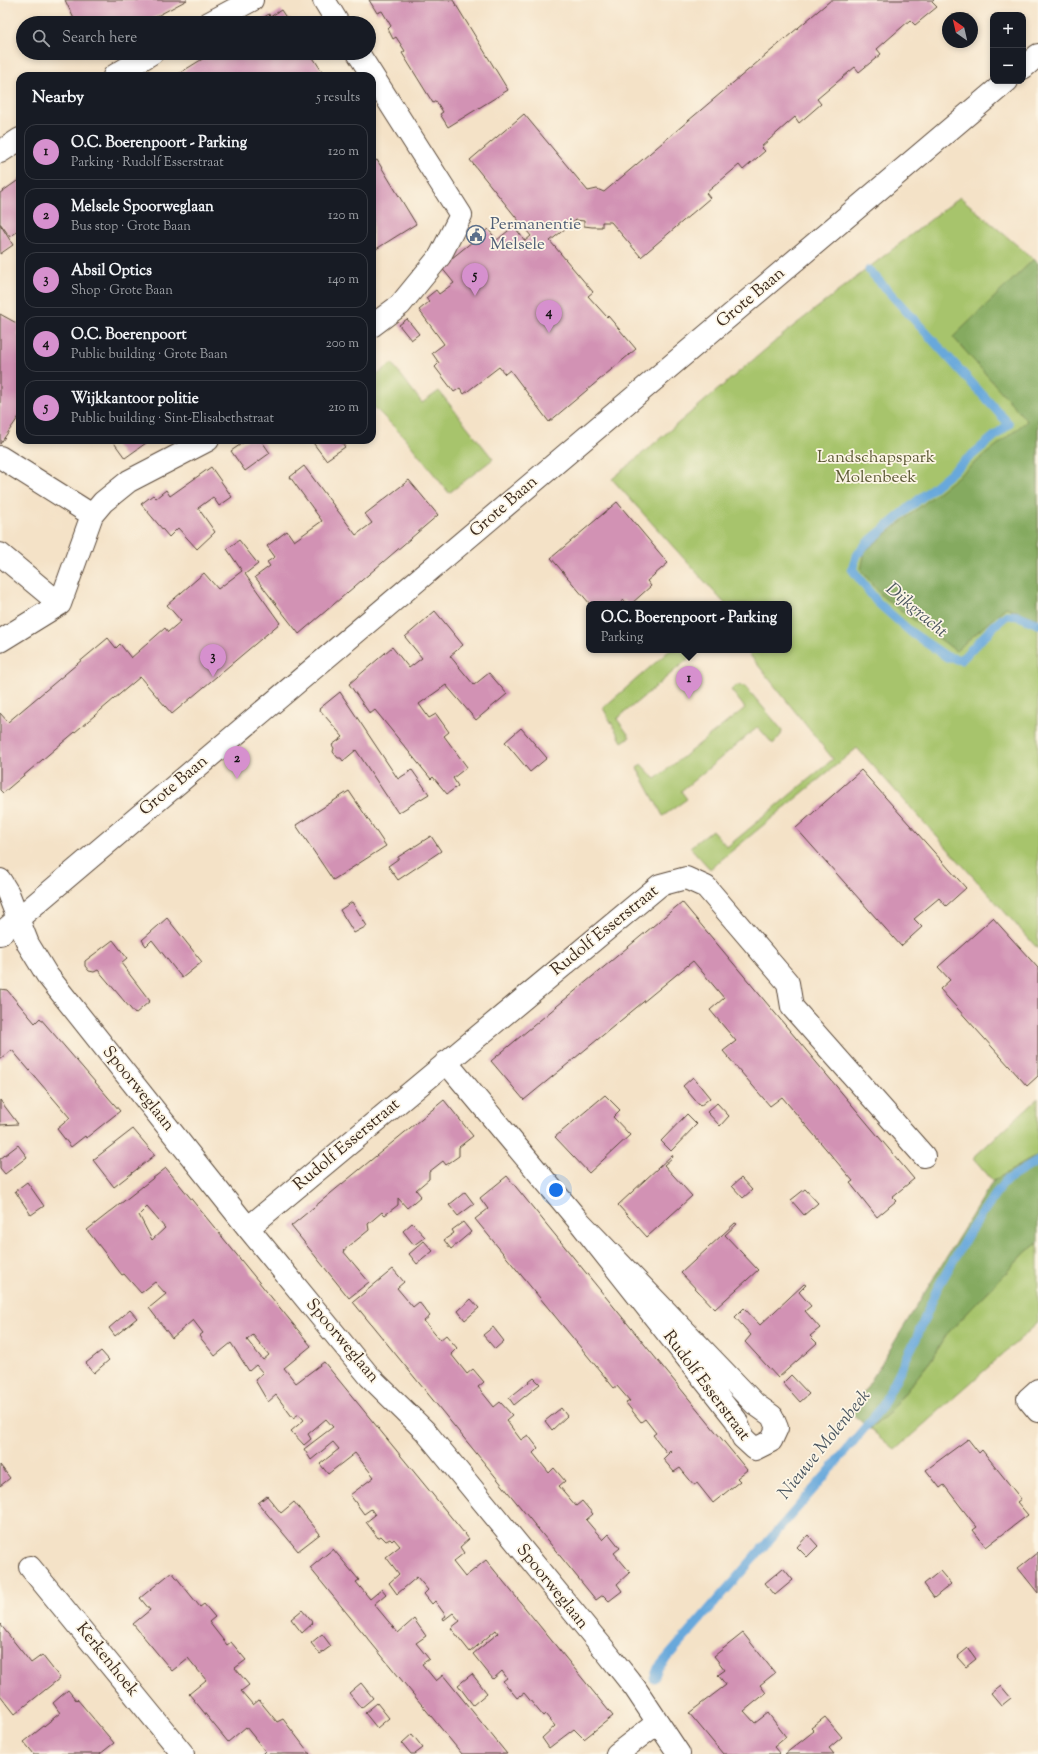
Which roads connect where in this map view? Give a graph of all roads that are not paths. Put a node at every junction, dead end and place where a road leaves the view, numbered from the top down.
1 (252, 0) edge
2 (324, 0) edge
3 (222, 16) edge
4 (334, 16) edge
5 (1038, 55) edge
6 (140, 60) edge
7 (362, 60) edge
8 (1026, 65) edge
9 (121, 72) edge
10 (370, 72) edge
11 (376, 81) edge
12 (1003, 84) edge
13 (16, 142) edge
14 (0, 152) edge
15 (376, 323) edge
16 (200, 444) edge
17 (0, 457) edge
18 (92, 514) junction
19 (0, 554) edge
20 (60, 604) junction
21 (0, 641) edge
22 (0, 880) edge
23 (18, 918) junction
24 (0, 934) edge
25 (446, 1062) junction
26 (924, 1156) dead end
27 (577, 1219) junction
28 (248, 1228) junction
29 (30, 1566) dead end
30 (657, 1723) junction
31 (183, 1754) edge
32 (617, 1754) edge
33 (679, 1754) edge

1 - 3 street
2 - 4 street
5 - 8 street
6 - 9 street
7 - 10 street
11 - 15 street
12 - 23 street, Grote Baan
13 - 14 street
16 - 18 street
17 - 18 street
18 - 20 street
19 - 20 street
20 - 21 street
22 - 23 street, Spoorweglaan
23 - 24 street, Grote Baan
23 - 28 street, Spoorweglaan
25 - 26 street, Rudolf Esserstraat
25 - 27 street, Rudolf Esserstraat
25 - 28 street, Rudolf Esserstraat
27 - 27 street, Rudolf Esserstraat
28 - 30 street, Spoorweglaan
29 - 31 street, Kerkenhoek
30 - 32 street
30 - 33 street, Spoorweglaan

